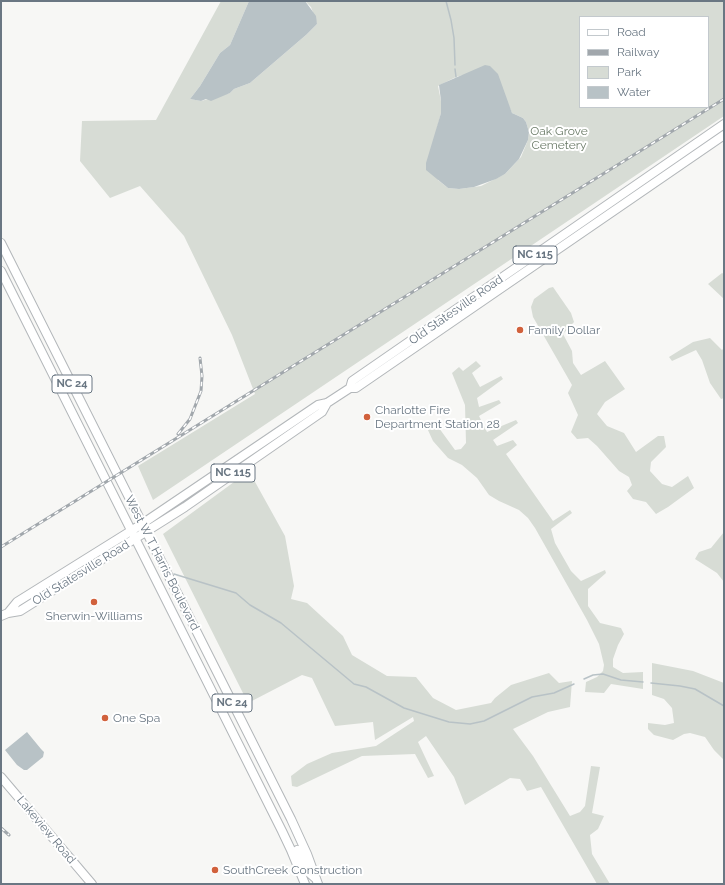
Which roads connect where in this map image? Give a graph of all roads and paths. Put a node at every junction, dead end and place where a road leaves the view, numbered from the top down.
1 (724, 124) edge
2 (724, 135) edge
3 (1, 243) edge
4 (1, 271) edge
5 (350, 388) junction
6 (327, 403) junction
7 (142, 524) junction
8 (131, 531) junction
9 (146, 532) junction
10 (135, 539) junction
11 (83, 560) junction
12 (8, 614) edge
13 (1, 776) edge
14 (267, 801) junction
15 (304, 881) edge
16 (315, 882) edge
17 (92, 884) edge

1 - 5 main road, Old Statesville Road / NC 115
2 - 5 main road, Old Statesville Road / NC 115
3 - 7 main road, West W T Harris Boulevard / NC 24
4 - 8 main road, West W T Harris Boulevard / NC 24
5 - 6 main road, Old Statesville Road / NC 115
6 - 7 main road, Old Statesville Road / NC 115
6 - 9 main road, Old Statesville Road / NC 115
7 - 8 main road, Old Statesville Road / NC 115
7 - 9 main road, West W T Harris Boulevard / NC 24
8 - 10 main road, West W T Harris Boulevard / NC 24
8 - 11 main road, Old Statesville Road / NC 115
9 - 10 main road, Old Statesville Road / NC 115
9 - 16 main road, West W T Harris Boulevard / NC 24
10 - 12 main road, Old Statesville Road / NC 115
10 - 14 main road, West W T Harris Boulevard / NC 24
11 - 12 main road
11 - 12 main road, Old Statesville Road / NC 115
13 - 17 main road, Lakeview Road
14 - 15 main road, West W T Harris Boulevard / NC 24
14 - 16 main road
15 - 16 main road

